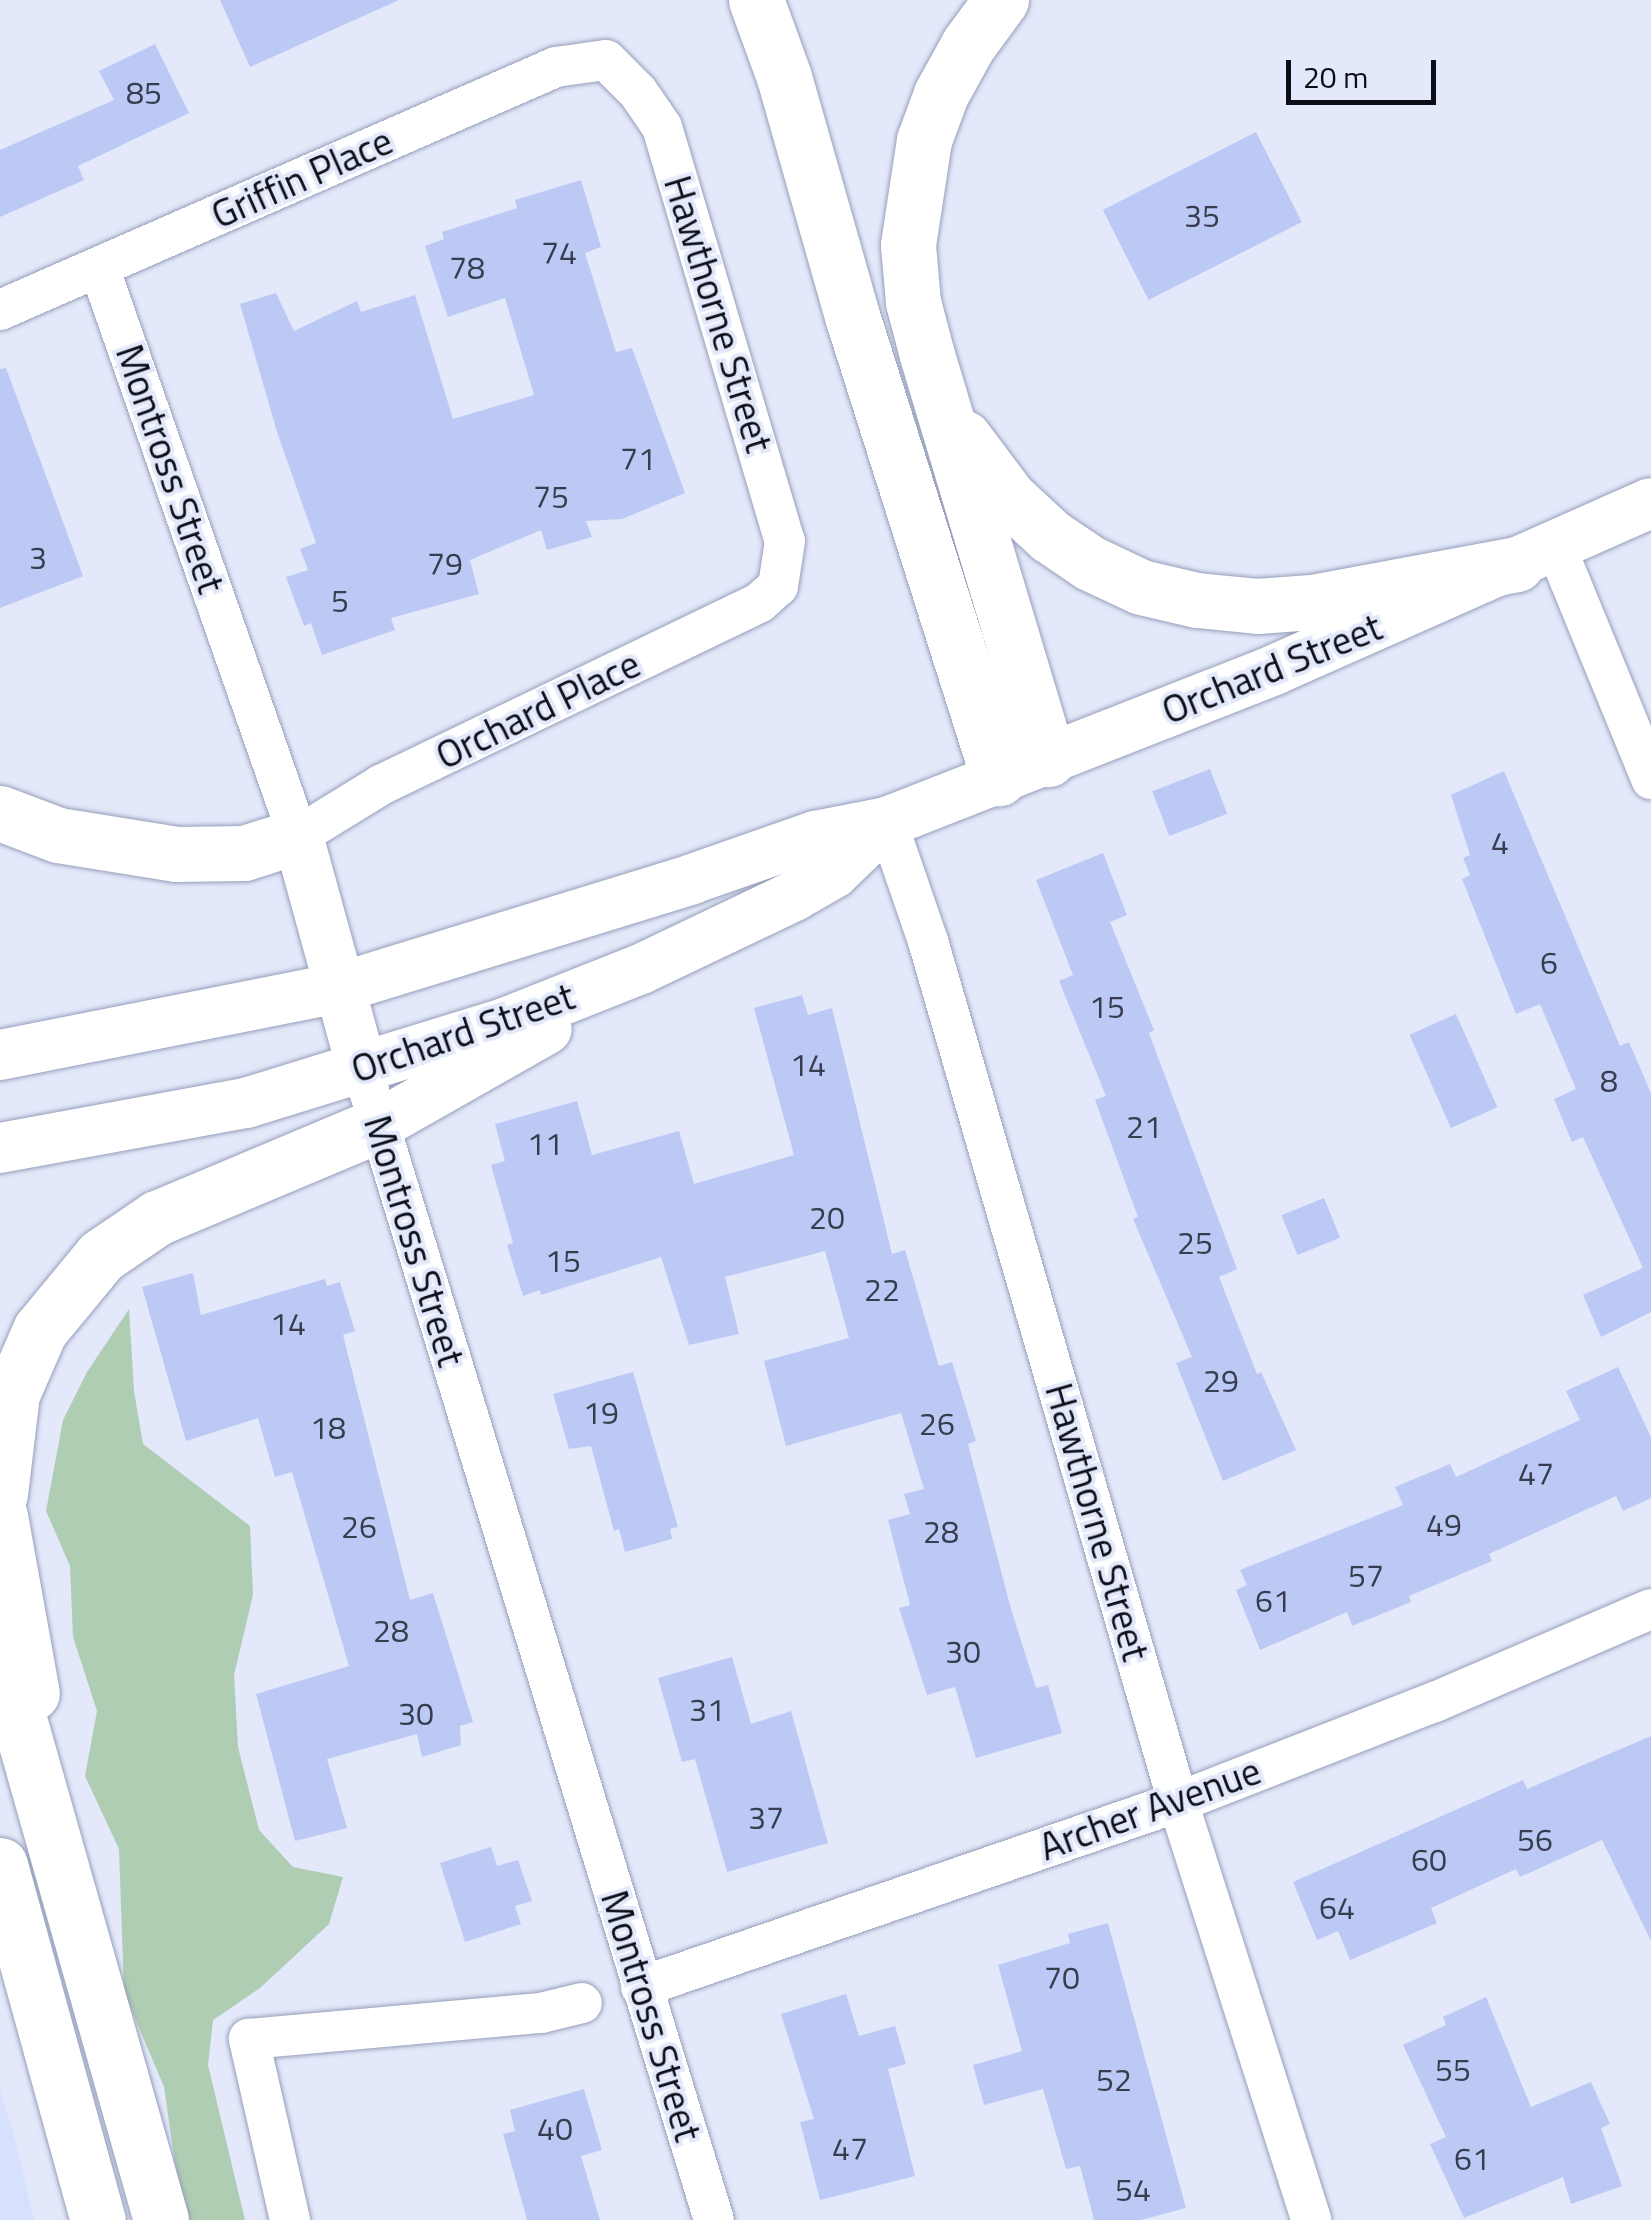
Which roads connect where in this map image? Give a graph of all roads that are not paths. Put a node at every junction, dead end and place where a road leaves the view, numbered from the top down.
1 (756, 0) edge
2 (1001, 0) edge
3 (606, 60) joint
4 (99, 267) junction
5 (0, 310) edge
6 (927, 355) junction
7 (1651, 503) edge
8 (1536, 556) junction
9 (778, 586) joint
10 (1023, 769) junction
11 (1651, 778) edge
12 (0, 812) edge
13 (887, 822) junction
14 (298, 836) junction
15 (641, 969) junction
16 (342, 987) junction
17 (0, 1055) edge
18 (362, 1068) junction
19 (378, 1125) junction
20 (0, 1148) edge
21 (0, 1494) edge
22 (0, 1516) edge
23 (1651, 1609) edge
24 (0, 1652) edge
25 (1178, 1802) junction
26 (0, 1865) edge
27 (66, 1883) junction
28 (641, 1987) junction
29 (582, 2003) dead end
30 (98, 2220) edge
31 (161, 2220) edge
32 (290, 2220) edge
33 (714, 2220) edge
34 (1311, 2220) edge

1 - 10 main road
2 - 6 main road
3 - 4 street, Griffin Place
3 - 9 street, Hawthorne Street
4 - 5 street, Griffin Place
4 - 14 street, Montross Street
6 - 8 main road
6 - 10 main road
7 - 8 street, Orchard Street
8 - 10 street, Orchard Street
8 - 11 street
9 - 14 street, Orchard Place
10 - 13 street, Orchard Street
12 - 14 main road
13 - 15 street, Orchard Street
13 - 16 street, Orchard Street
13 - 25 street, Hawthorne Street
14 - 16 street, Montross Street
15 - 18 street, Orchard Street
15 - 19 street
16 - 17 street, Orchard Street
16 - 18 street, Montross Street
18 - 19 street, Montross Street
18 - 20 street, Orchard Street
19 - 21 main road
19 - 28 street, Montross Street
22 - 27 main road
23 - 25 street, Archer Avenue
24 - 27 main road
25 - 28 street, Archer Avenue
25 - 34 street, Hawthorne Street
26 - 30 main road
27 - 31 main road
28 - 33 street, Montross Street
29 - 32 street

